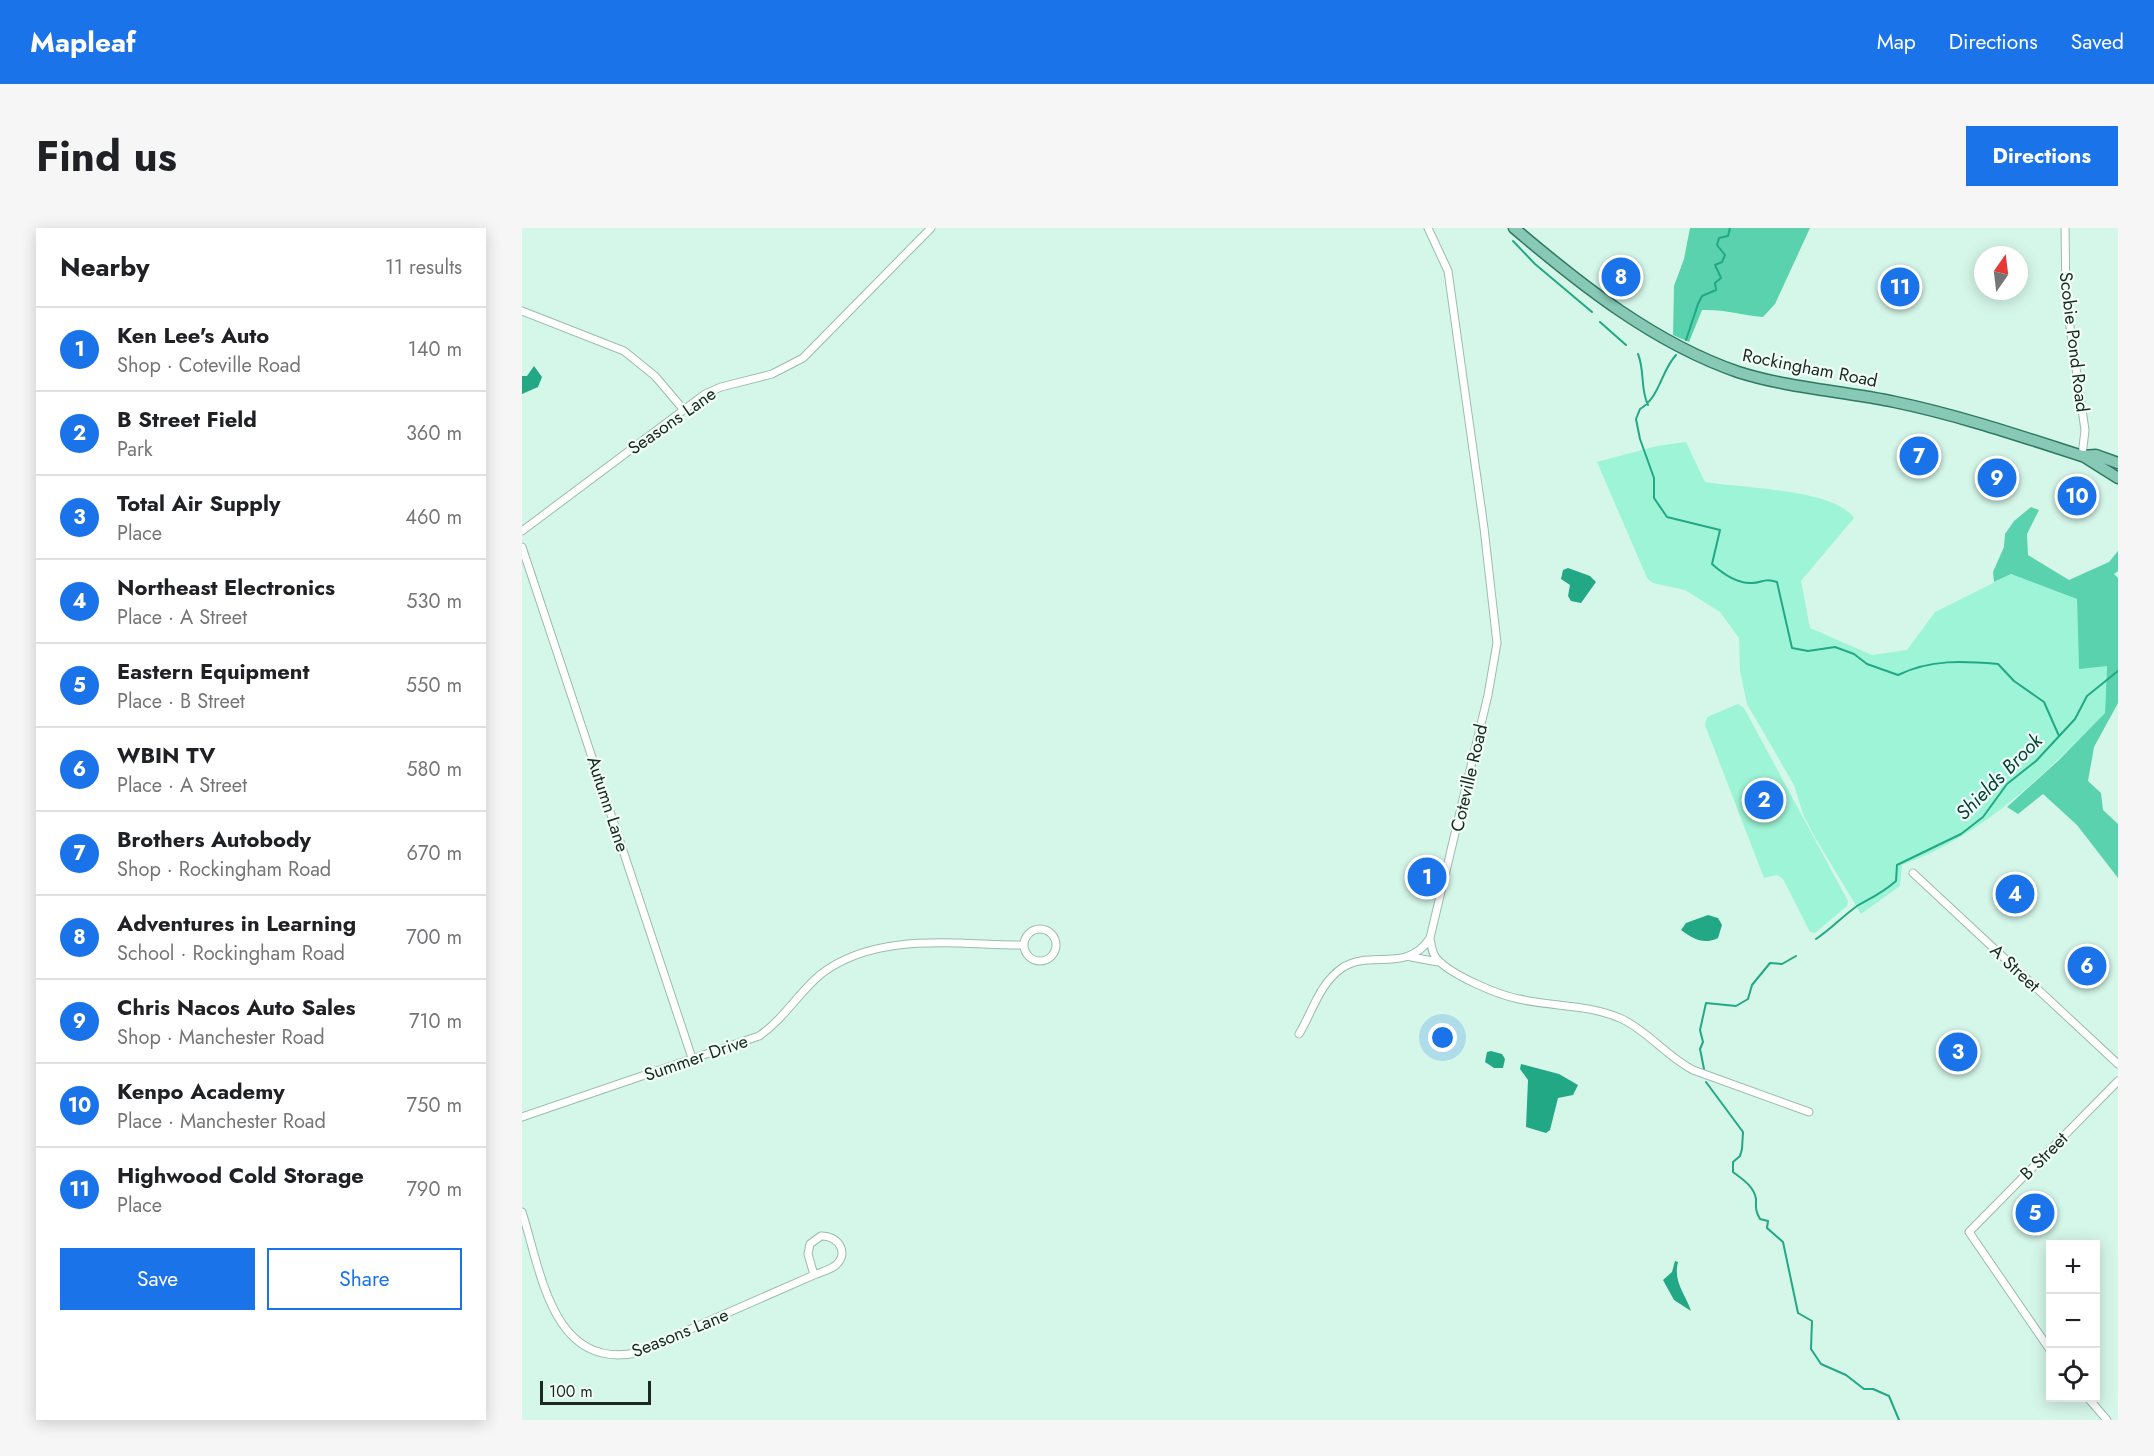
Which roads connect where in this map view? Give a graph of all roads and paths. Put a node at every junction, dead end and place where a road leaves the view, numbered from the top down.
1 (931, 228) edge
2 (1428, 228) edge
3 (1514, 228) edge
4 (2065, 228) edge
5 (522, 311) edge
6 (683, 409) junction
7 (2082, 456) junction
8 (2118, 463) edge
9 (2118, 478) edge
10 (522, 531) edge
11 (522, 547) edge
12 (1913, 873) dead end
13 (1430, 938) junction
14 (1023, 945) junction
15 (1411, 957) junction
16 (1441, 963) junction
17 (1299, 1034) dead end
18 (693, 1061) junction
19 (2118, 1064) edge
20 (2118, 1081) edge
21 (1809, 1112) dead end
22 (522, 1117) edge
23 (522, 1212) edge
24 (814, 1275) junction
25 (2049, 1348) edge
26 (2091, 1402) edge
27 (2107, 1420) edge

1 - 6 street, Seasons Lane
2 - 13 street, Coteville Road
3 - 7 main road, Rockingham Road
4 - 7 street, Scobie Pond Road
5 - 6 street
6 - 10 street, Seasons Lane
7 - 8 main road
7 - 9 main road
11 - 18 street, Autumn Lane
12 - 19 street, A Street
13 - 15 street
13 - 16 street
14 - 14 street
14 - 18 street, Summer Drive
15 - 16 street
15 - 17 street
16 - 21 street
18 - 22 street, Summer Drive
20 - 25 street, B Street
23 - 24 street, Seasons Lane
24 - 24 street, Seasons Lane
26 - 27 street

